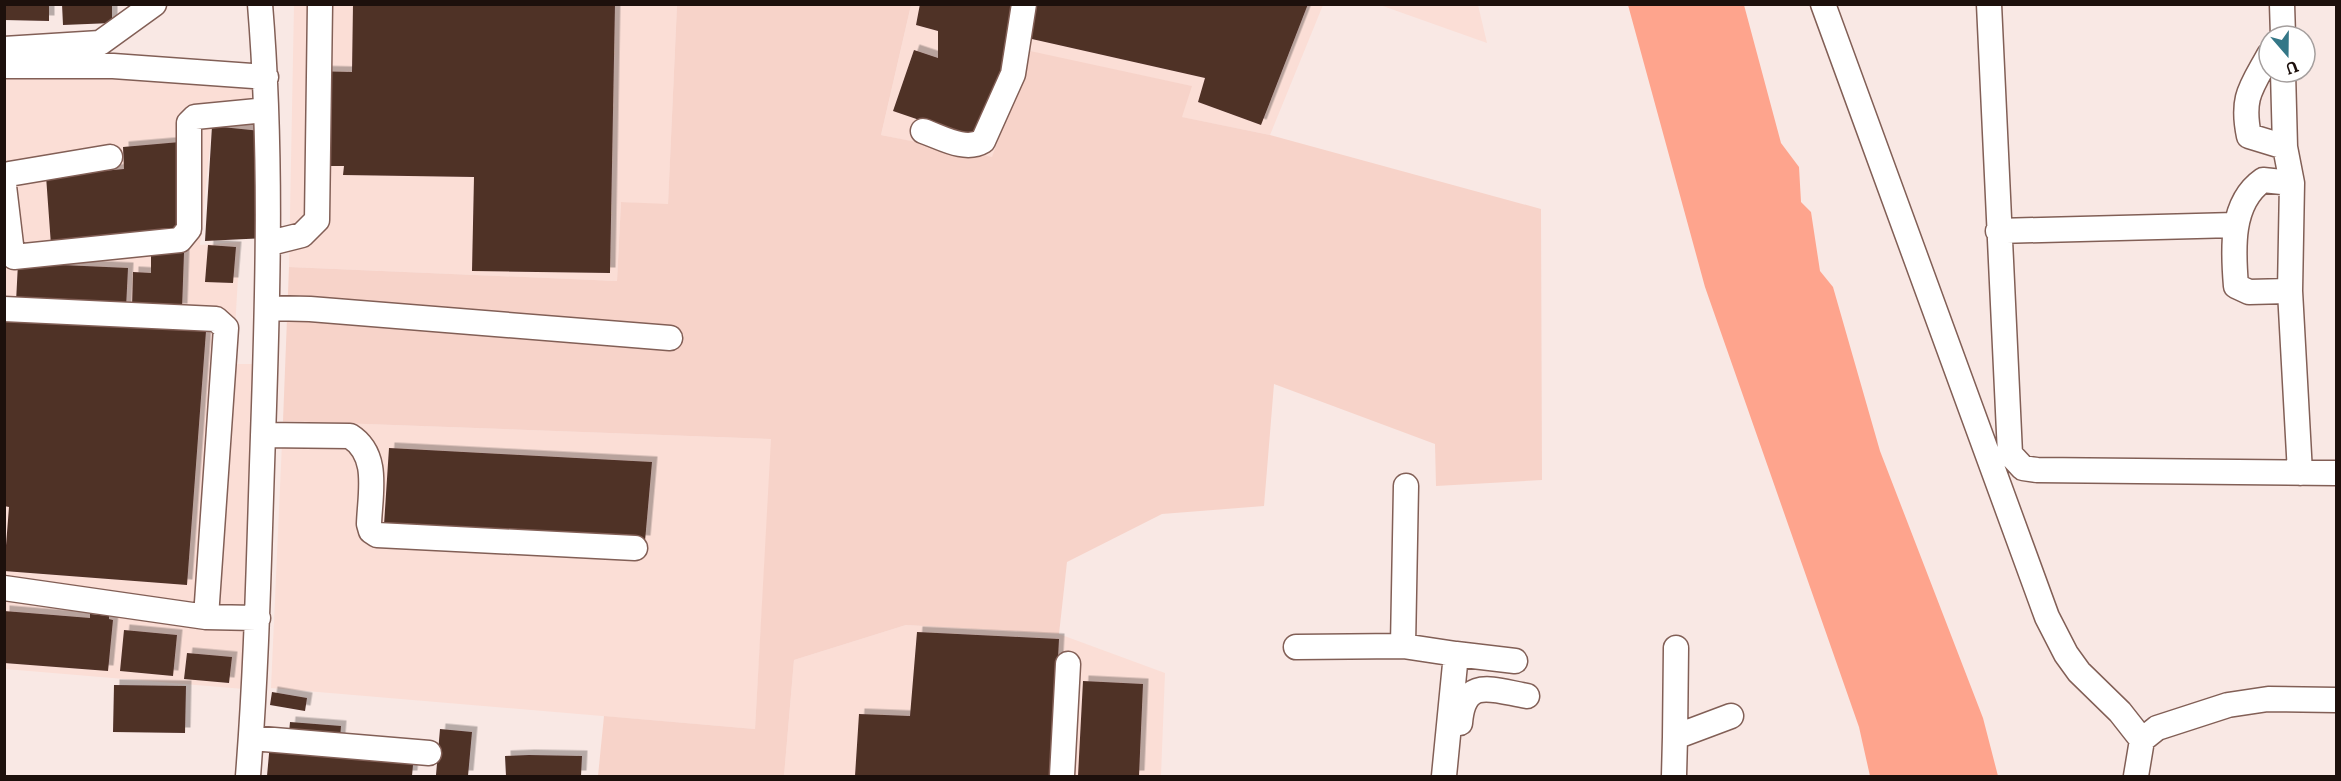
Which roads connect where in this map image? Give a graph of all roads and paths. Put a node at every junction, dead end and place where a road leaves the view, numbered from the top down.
1 (260, 4) edge
2 (320, 4) edge
3 (1024, 4) edge
4 (1823, 4) edge
5 (1989, 4) edge
6 (2282, 4) edge
7 (151, 5) edge
8 (2283, 24) edge
9 (4, 48) edge
10 (4, 66) edge
11 (266, 77) junction
12 (2257, 77) edge
13 (2283, 84) edge
14 (267, 110) junction
15 (923, 131) dead end
16 (2285, 147) junction
17 (110, 157) dead end
18 (2292, 183) junction
19 (4, 185) edge
20 (2235, 225) junction
21 (1998, 231) junction
22 (270, 243) junction
23 (2290, 291) junction
24 (268, 308) junction
25 (4, 309) edge
26 (670, 338) dead end
27 (263, 435) junction
28 (2337, 472) edge
29 (2301, 473) junction
30 (1406, 486) dead end
31 (635, 548) dead end
32 (4, 588) edge
33 (206, 617) junction
34 (258, 618) junction
35 (1403, 646) junction
36 (1296, 647) dead end
37 (1676, 648) dead end
38 (1456, 654) junction
39 (1515, 661) dead end
40 (1068, 664) dead end
41 (1527, 696) dead end
42 (2337, 700) edge
43 (1731, 716) dead end
44 (1675, 736) junction
45 (251, 738) junction
46 (2142, 740) junction
47 (429, 753) dead end
48 (248, 777) edge
49 (1062, 777) edge
50 (1444, 777) edge
51 (1456, 777) edge
52 (1674, 777) edge
53 (2136, 777) edge

1 - 11 street
2 - 22 street
3 - 15 street
4 - 46 street
5 - 21 street
6 - 8 street
7 - 9 street
10 - 11 street
11 - 14 street
12 - 16 street
13 - 16 street
14 - 19 street
14 - 22 street
16 - 18 street
17 - 19 street
18 - 20 street
18 - 23 street
20 - 21 street
20 - 23 street
21 - 29 street
22 - 24 street
23 - 29 street
24 - 26 street
24 - 27 street
25 - 33 street
27 - 31 street
27 - 34 street
28 - 29 street
30 - 35 street
32 - 33 street
33 - 34 street
34 - 45 street
35 - 36 street
35 - 38 street
37 - 44 street
38 - 39 street
38 - 50 street
40 - 49 street
41 - 51 street
42 - 46 street
43 - 44 street
44 - 52 street
45 - 47 street
45 - 48 street
46 - 53 street

